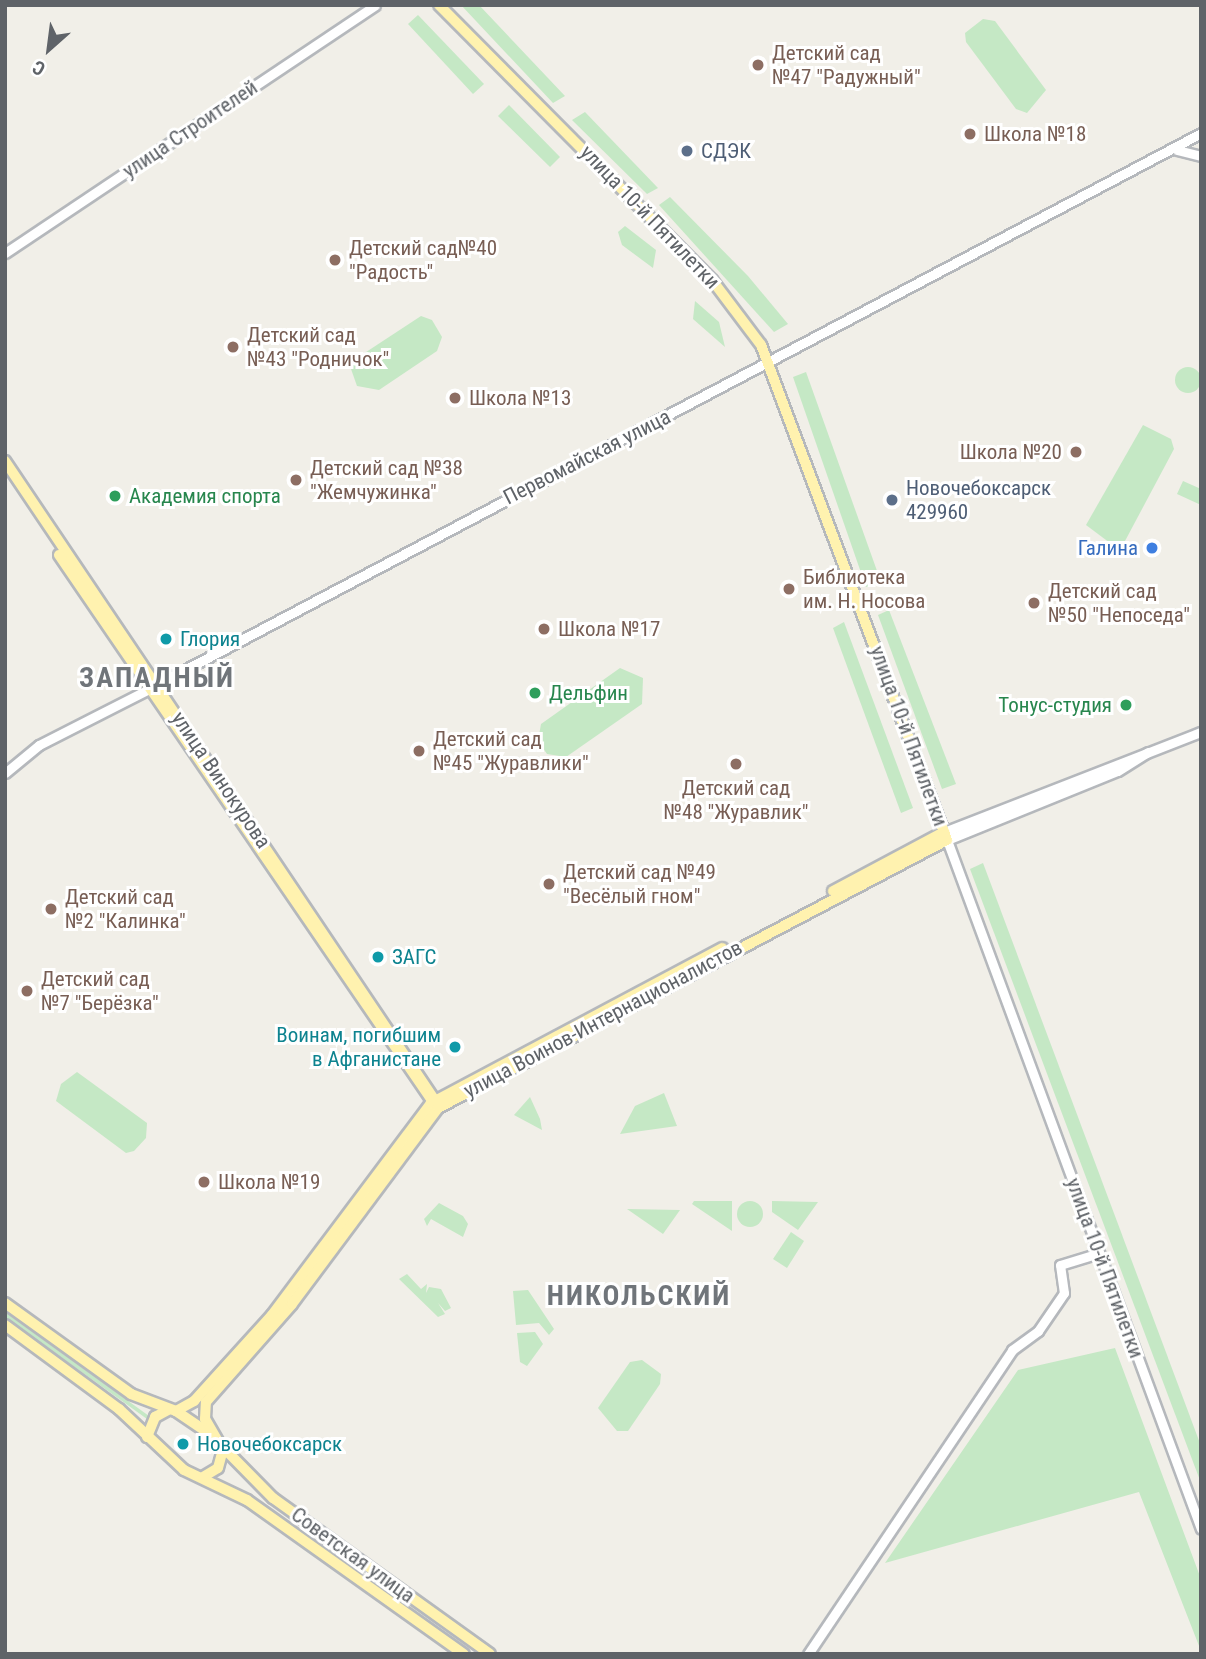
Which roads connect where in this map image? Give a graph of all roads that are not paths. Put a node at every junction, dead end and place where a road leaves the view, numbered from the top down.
1 (375, 5) edge
2 (439, 5) edge
3 (1201, 133) edge
4 (1175, 150) junction
5 (1201, 156) edge
6 (5, 253) edge
7 (772, 362) junction
8 (5, 461) edge
9 (11, 479) edge
10 (153, 687) junction
11 (1201, 732) edge
12 (5, 773) edge
13 (946, 836) junction
14 (436, 1103) junction
15 (326, 1250) junction
16 (1099, 1252) junction
17 (5, 1303) edge
18 (5, 1325) edge
19 (172, 1410) junction
20 (147, 1437) junction
21 (221, 1446) junction
22 (203, 1477) junction
23 (1201, 1529) edge
24 (464, 1654) edge
25 (490, 1654) edge
26 (808, 1654) edge

1 - 6 street, улица Строителей
2 - 7 main road, улица 10-й Пятилетки
3 - 4 street, Первомайская улица
4 - 5 street
4 - 7 street, Первомайская улица
7 - 10 street, Первомайская улица
7 - 13 main road, улица 10-й Пятилетки
8 - 9 main road, улица Винокурова
9 - 10 main road, улица Винокурова
10 - 12 street, Первомайская улица
10 - 14 main road, улица Винокурова
11 - 13 street, улица Воинов-Интернационалистов
13 - 14 main road, улица Воинов-Интернационалистов
13 - 16 street, улица 10-й Пятилетки
14 - 15 main road, улица Воинов-Интернационалистов
15 - 19 main road, улица Воинов-Интернационалистов
15 - 21 main road, улица Воинов-Интернационалистов
16 - 23 street, улица 10-й Пятилетки
16 - 26 street
17 - 19 main road
18 - 20 main road
19 - 20 main road, улица Воинов-Интернационалистов
19 - 21 main road
20 - 22 main road, Советская улица
21 - 22 main road
21 - 25 main road, Советская улица
22 - 24 main road, Советская улица

